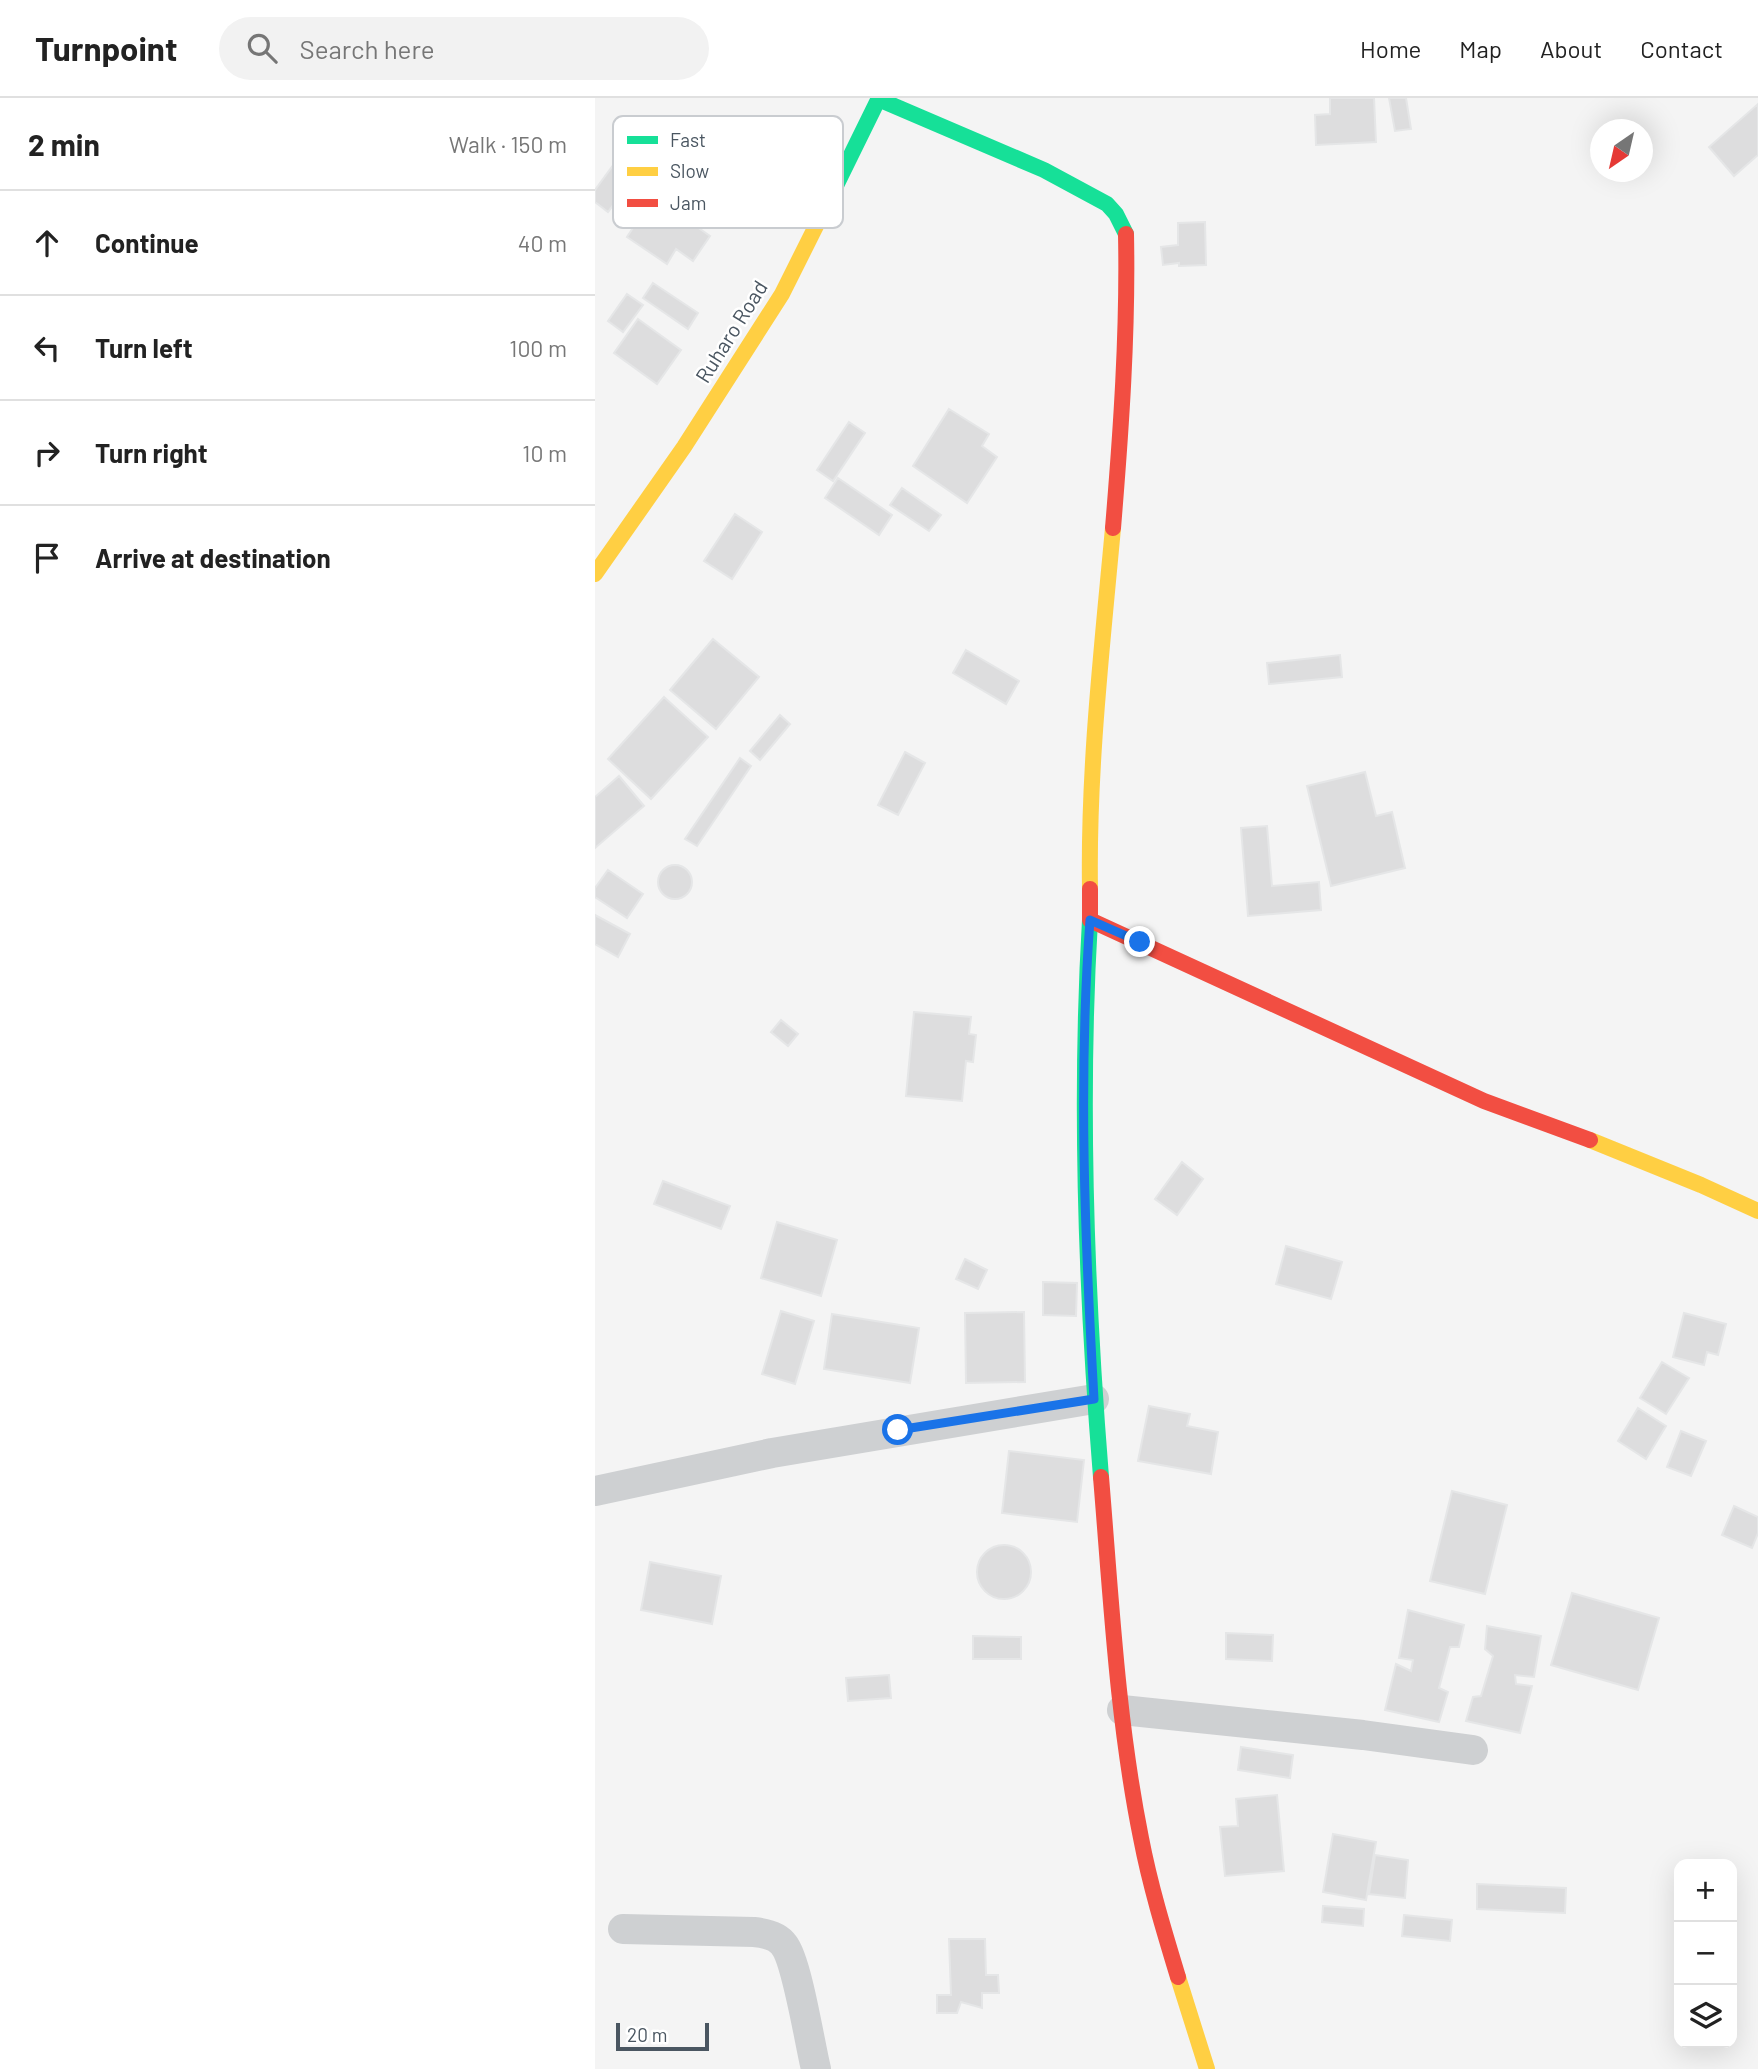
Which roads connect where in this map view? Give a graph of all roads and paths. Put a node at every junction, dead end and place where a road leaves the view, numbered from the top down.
1 (878, 99) edge
2 (843, 170) edge
3 (814, 228) edge
4 (595, 574) edge
5 (1090, 920) junction
6 (1758, 1211) edge
7 (1094, 1399) junction
8 (595, 1491) edge
9 (1122, 1710) junction
10 (1473, 1750) dead end
11 (623, 1929) dead end
12 (1205, 2068) edge
13 (816, 2069) edge

1 - 2 street, Ruharo Road
1 - 5 street
3 - 4 street, Ruharo Road
5 - 6 street
5 - 7 street
7 - 8 street
7 - 9 street
9 - 10 street
9 - 12 street
11 - 13 street

